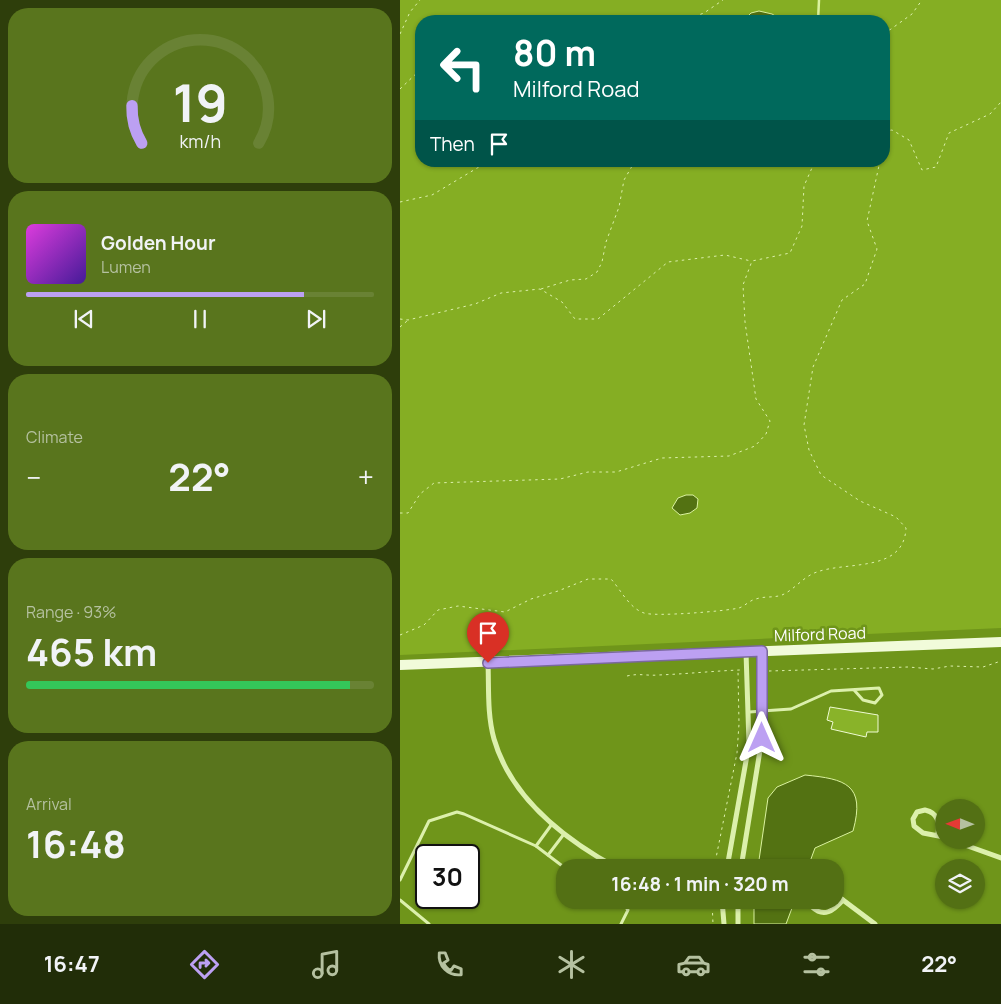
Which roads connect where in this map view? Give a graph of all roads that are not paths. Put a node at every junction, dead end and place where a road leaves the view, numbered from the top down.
1 (1001, 642) edge
2 (762, 651) junction
3 (746, 652) junction
4 (488, 663) junction
5 (400, 666) edge
6 (854, 690) junction
7 (748, 712) junction
8 (762, 712) junction
9 (552, 823) junction
10 (565, 833) junction
11 (941, 836) edge
12 (536, 846) junction
13 (976, 849) edge
14 (548, 855) junction
15 (1001, 858) edge
16 (604, 859) edge
17 (729, 859) edge
18 (742, 859) edge
19 (556, 861) edge
20 (400, 880) edge
21 (400, 900) edge
22 (844, 901) edge
23 (627, 909) edge
24 (723, 909) edge
25 (738, 909) edge
26 (814, 909) edge
27 (833, 909) edge
28 (429, 924) edge
29 (621, 924) edge
30 (724, 924) edge
31 (738, 924) edge
32 (874, 924) edge

1 - 2 street, Milford Road
2 - 3 street, Milford Road
2 - 8 street
3 - 4 street, Milford Road
3 - 7 street
4 - 5 street, Milford Road
4 - 9 street
6 - 6 lane
6 - 8 lane
7 - 8 lane
7 - 17 street
8 - 18 street
9 - 10 street
9 - 12 lane
10 - 14 lane
10 - 16 street
11 - 11 street
12 - 14 lane
12 - 20 lane
13 - 15 street
14 - 19 lane
21 - 28 lane
22 - 32 street
23 - 29 lane
24 - 30 street
25 - 31 street
26 - 27 street

